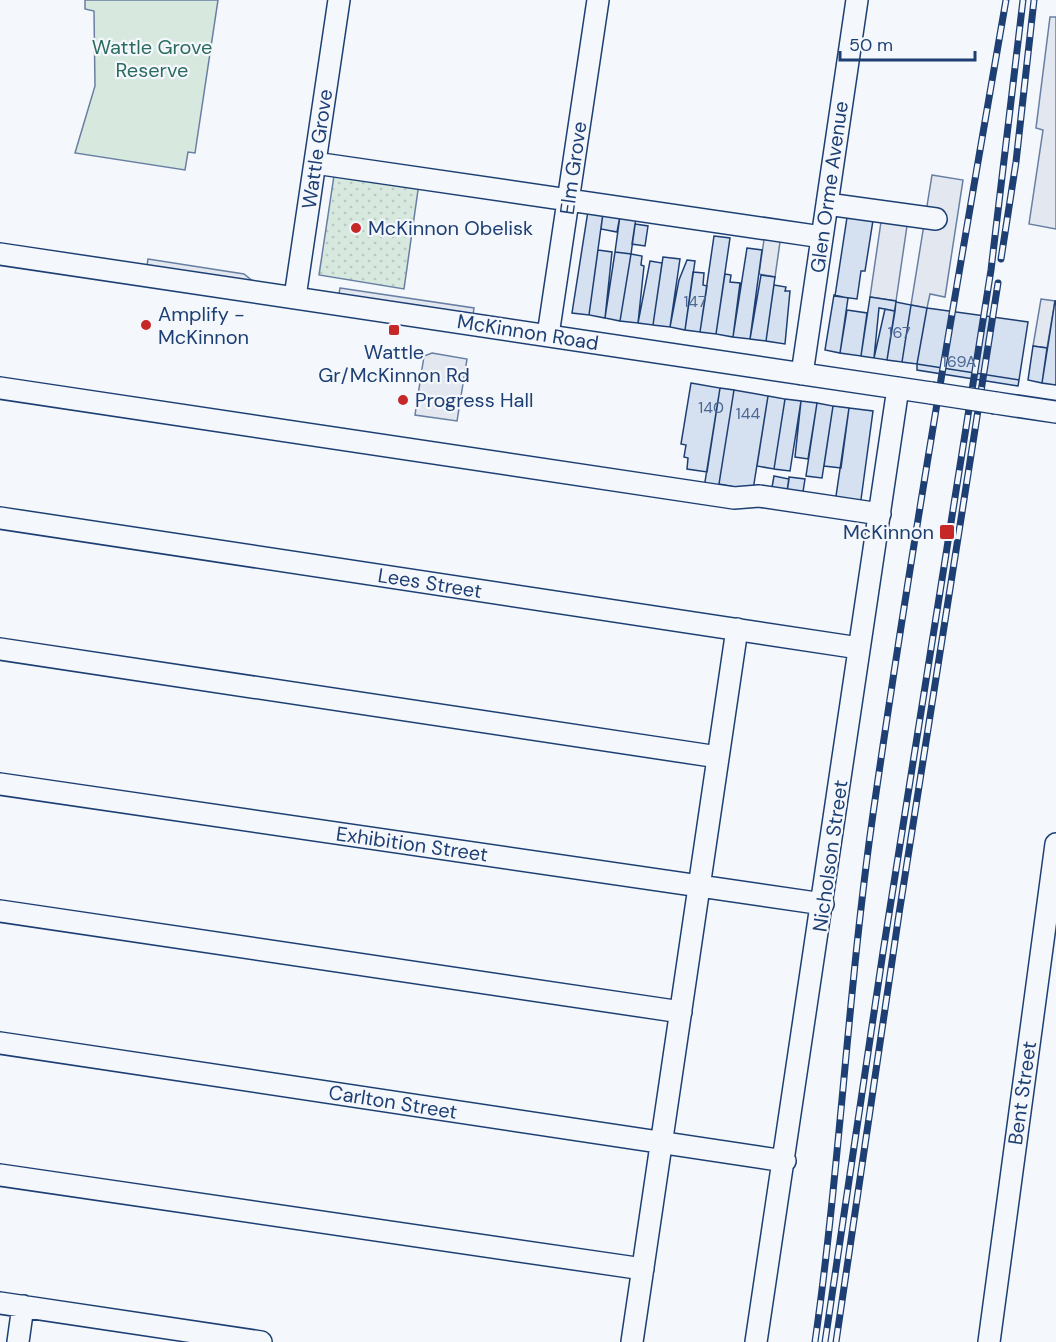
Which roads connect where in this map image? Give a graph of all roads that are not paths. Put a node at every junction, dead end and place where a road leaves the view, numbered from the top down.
1 (339, 0) edge
2 (598, 0) edge
3 (857, 0) edge
4 (315, 163) junction
5 (568, 200) junction
6 (827, 204) junction
7 (936, 219) dead end
8 (822, 237) junction
9 (0, 254) edge
10 (295, 297) junction
11 (548, 335) junction
12 (802, 374) junction
13 (0, 388) edge
14 (898, 388) junction
15 (1056, 412) edge
16 (880, 514) junction
17 (0, 518) edge
18 (737, 629) junction
19 (860, 648) junction
20 (0, 649) edge
21 (718, 757) junction
22 (0, 784) edge
23 (1056, 844) edge
24 (699, 886) junction
25 (823, 904) junction
26 (0, 911) edge
27 (1051, 917) edge
28 (681, 1012) junction
29 (0, 1043) edge
30 (662, 1142) junction
31 (785, 1161) junction
32 (0, 1175) edge
33 (643, 1269) junction
34 (0, 1303) edge
35 (23, 1306) junction
36 (760, 1336) edge
37 (18, 1342) edge
38 (261, 1342) edge
39 (633, 1342) edge
40 (989, 1342) edge

1 - 4 street, Wattle Grove
2 - 5 street, Elm Grove
3 - 6 street, Glen Orme Avenue
4 - 5 street
4 - 10 street, Wattle Grove
5 - 8 street
5 - 11 street, Elm Grove
6 - 7 street
6 - 8 street, Glen Orme Avenue
8 - 12 street, Glen Orme Avenue
9 - 10 street, McKinnon Road
10 - 11 street, McKinnon Road
11 - 12 street, McKinnon Road
12 - 14 street, McKinnon Road
13 - 16 street
14 - 15 street, McKinnon Road, bridge
14 - 16 street, Nicholson Street
16 - 19 street, Nicholson Street
17 - 18 street, Lees Street
18 - 19 street, Lees Street
18 - 21 street
19 - 25 street, Nicholson Street
20 - 21 street
21 - 24 street
22 - 24 street, Exhibition Street
23 - 27 street, Bent Street
24 - 25 street, Exhibition Street
24 - 28 street
25 - 31 street, Nicholson Street
26 - 28 street
27 - 40 street, Bent Street
28 - 30 street
29 - 30 street, Carlton Street
30 - 31 street, Carlton Street
30 - 33 street
31 - 36 street, Nicholson Street
32 - 33 street
33 - 39 street
34 - 35 street
35 - 37 street
35 - 38 street

